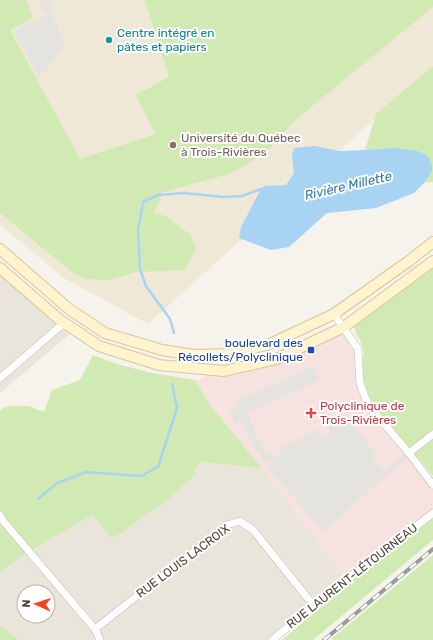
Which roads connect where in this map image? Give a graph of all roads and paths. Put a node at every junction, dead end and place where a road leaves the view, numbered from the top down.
1 (433, 242) edge
2 (0, 249) edge
3 (433, 261) edge
4 (0, 268) edge
5 (334, 314) junction
6 (64, 323) junction
7 (344, 327) junction
8 (0, 378) edge
9 (433, 434) edge
10 (409, 453) junction
11 (433, 485) edge
12 (433, 512) edge
13 (0, 515) edge
14 (314, 606) junction
15 (96, 628) junction
16 (100, 640) edge
17 (272, 640) edge

1 - 5 main road
2 - 5 main road
3 - 7 main road
4 - 6 main road
5 - 7 street
6 - 7 main road
6 - 8 street
7 - 10 street
9 - 10 street
10 - 11 street
12 - 14 street, RUE LAURENT-LÉTOURNEAU
13 - 15 street
14 - 15 street, RUE LOUIS LACROIX
14 - 17 street, RUE LAURENT-LÉTOURNEAU
15 - 16 street

